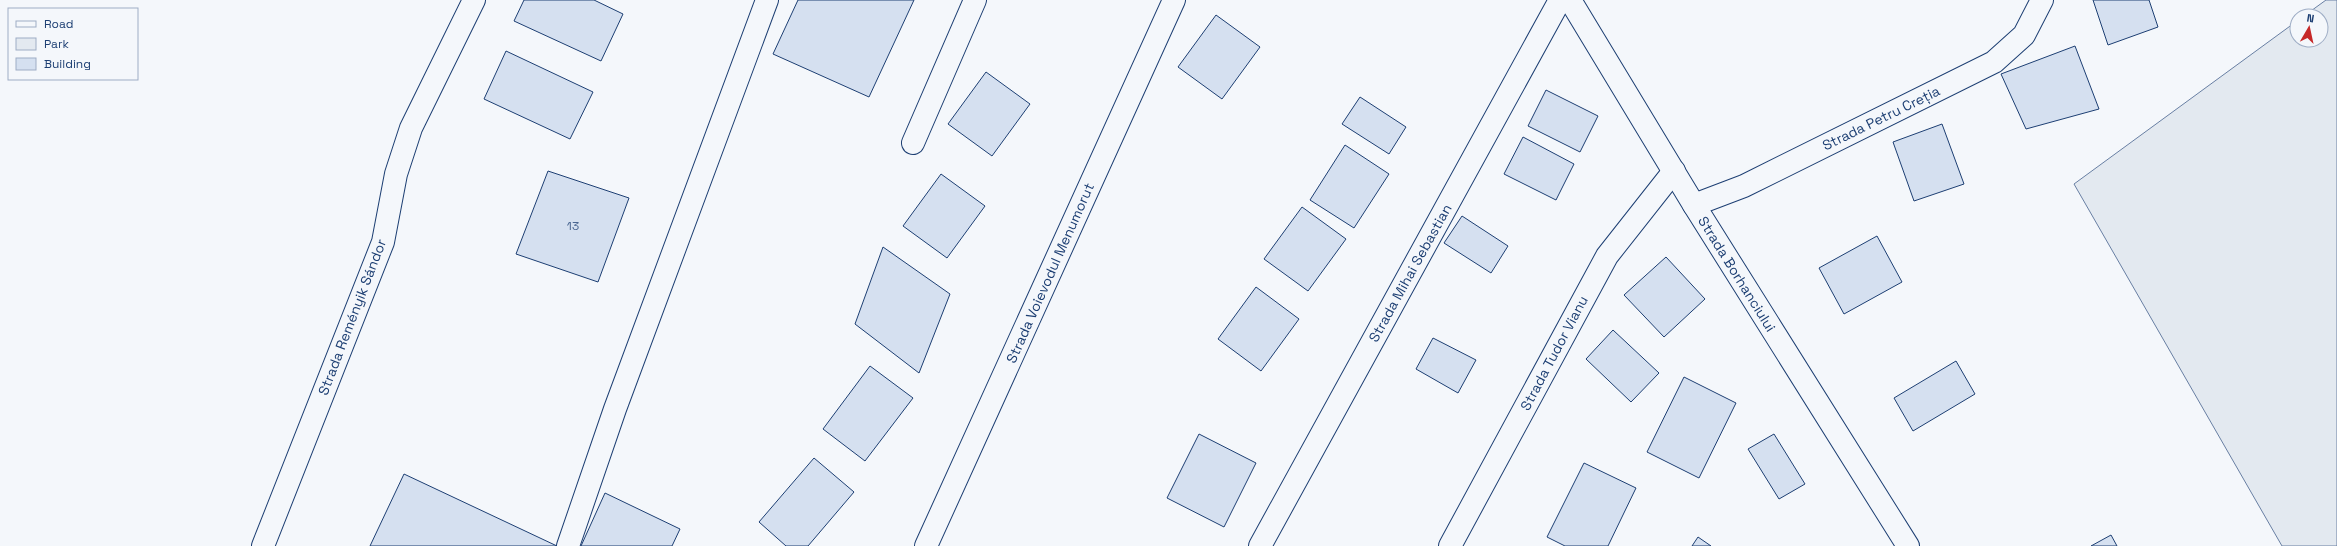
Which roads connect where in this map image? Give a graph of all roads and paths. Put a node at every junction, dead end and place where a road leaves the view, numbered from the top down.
1 (474, 0) edge
2 (766, 0) edge
3 (975, 0) edge
4 (1174, 0) edge
5 (1560, 0) edge
6 (1570, 0) edge
7 (2042, 0) edge
8 (913, 143) dead end
9 (1674, 171) junction
10 (1694, 205) junction
11 (263, 546) edge
12 (568, 546) edge
13 (926, 546) edge
14 (1260, 546) edge
15 (1450, 546) edge
16 (1908, 546) edge

1 - 11 street, Strada Reményik Sándor
2 - 12 street
3 - 8 street
4 - 13 street, Strada Voievodul Menumorut
5 - 14 street, Strada Mihai Sebastian
6 - 9 street, Strada Borhanciului
7 - 10 street, Strada Petru Creția
9 - 10 street, Strada Borhanciului
9 - 15 street, Strada Tudor Vianu
10 - 16 street, Strada Borhanciului

